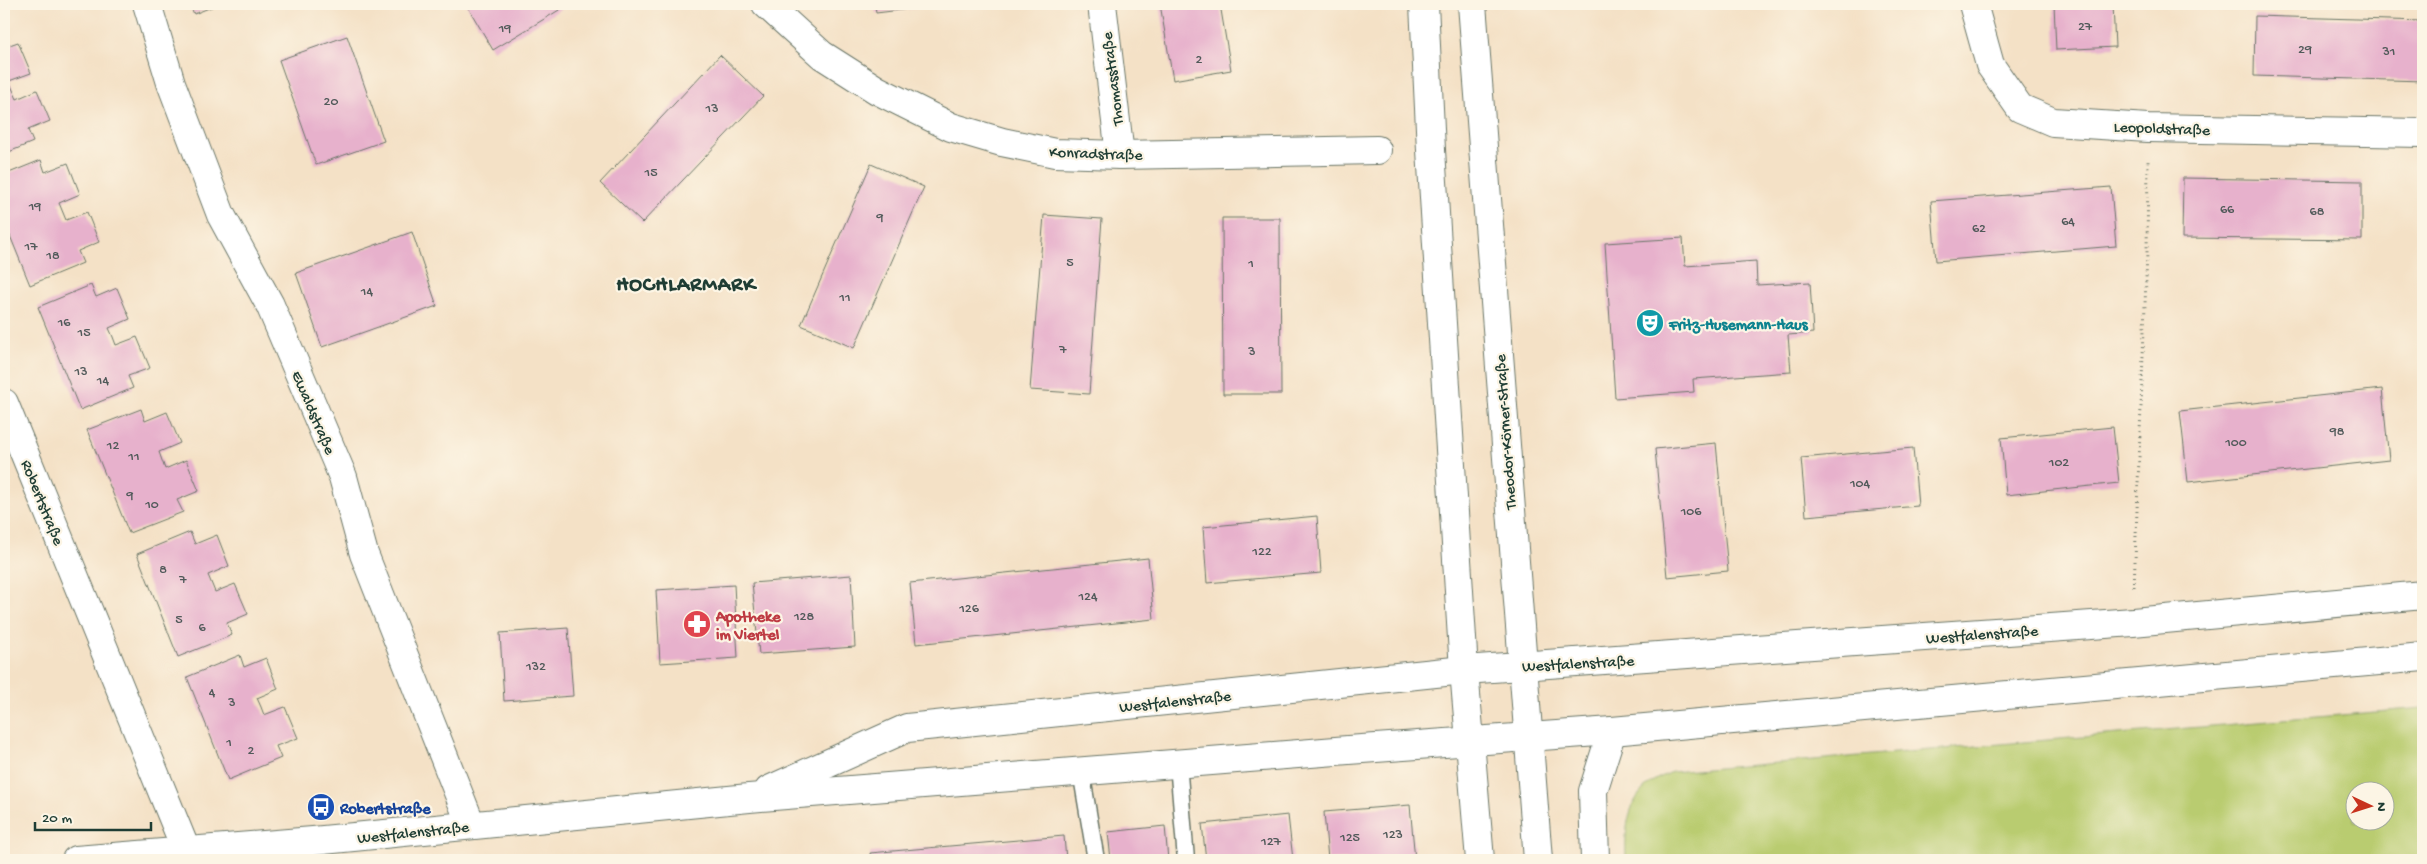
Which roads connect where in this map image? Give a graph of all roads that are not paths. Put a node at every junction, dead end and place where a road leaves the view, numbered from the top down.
1 (147, 4) edge
2 (766, 4) edge
3 (1102, 4) edge
4 (1424, 4) edge
5 (1472, 4) edge
6 (1973, 4) edge
7 (2423, 133) edge
8 (1377, 150) dead end
9 (1120, 155) junction
10 (4, 403) edge
11 (2423, 595) edge
12 (2423, 657) edge
13 (1521, 665) junction
14 (1464, 670) junction
15 (1612, 731) junction
16 (1527, 738) junction
17 (1470, 742) junction
18 (1178, 763) junction
19 (1081, 771) junction
20 (749, 798) junction
21 (471, 825) junction
22 (188, 855) edge
23 (76, 860) edge
24 (1096, 860) edge
25 (1186, 860) edge
26 (1480, 860) edge
27 (1538, 860) edge
28 (1594, 860) edge

1 - 21 street, Ewaldstraße
2 - 9 street, Konradstraße
3 - 9 street, Thomasstraße
4 - 14 street
5 - 13 street, Theodor-Körner-Straße
6 - 7 street, Leopoldstraße
8 - 9 street, Konradstraße
10 - 22 street, Robertstraße
11 - 13 street, Westfalenstraße
12 - 15 street, Westfalenstraße
13 - 14 street, Westfalenstraße
13 - 16 street, Theodor-Körner-Straße
14 - 17 street
14 - 20 street, Westfalenstraße
15 - 16 street, Westfalenstraße
15 - 28 street
16 - 17 street, Westfalenstraße
16 - 27 street, Theodor-Körner-Straße
17 - 18 street, Westfalenstraße
17 - 26 street
18 - 19 street, Westfalenstraße
18 - 25 lane
19 - 20 street, Westfalenstraße
19 - 24 lane
20 - 21 street, Westfalenstraße
21 - 22 street, Westfalenstraße
22 - 23 street, Westfalenstraße

